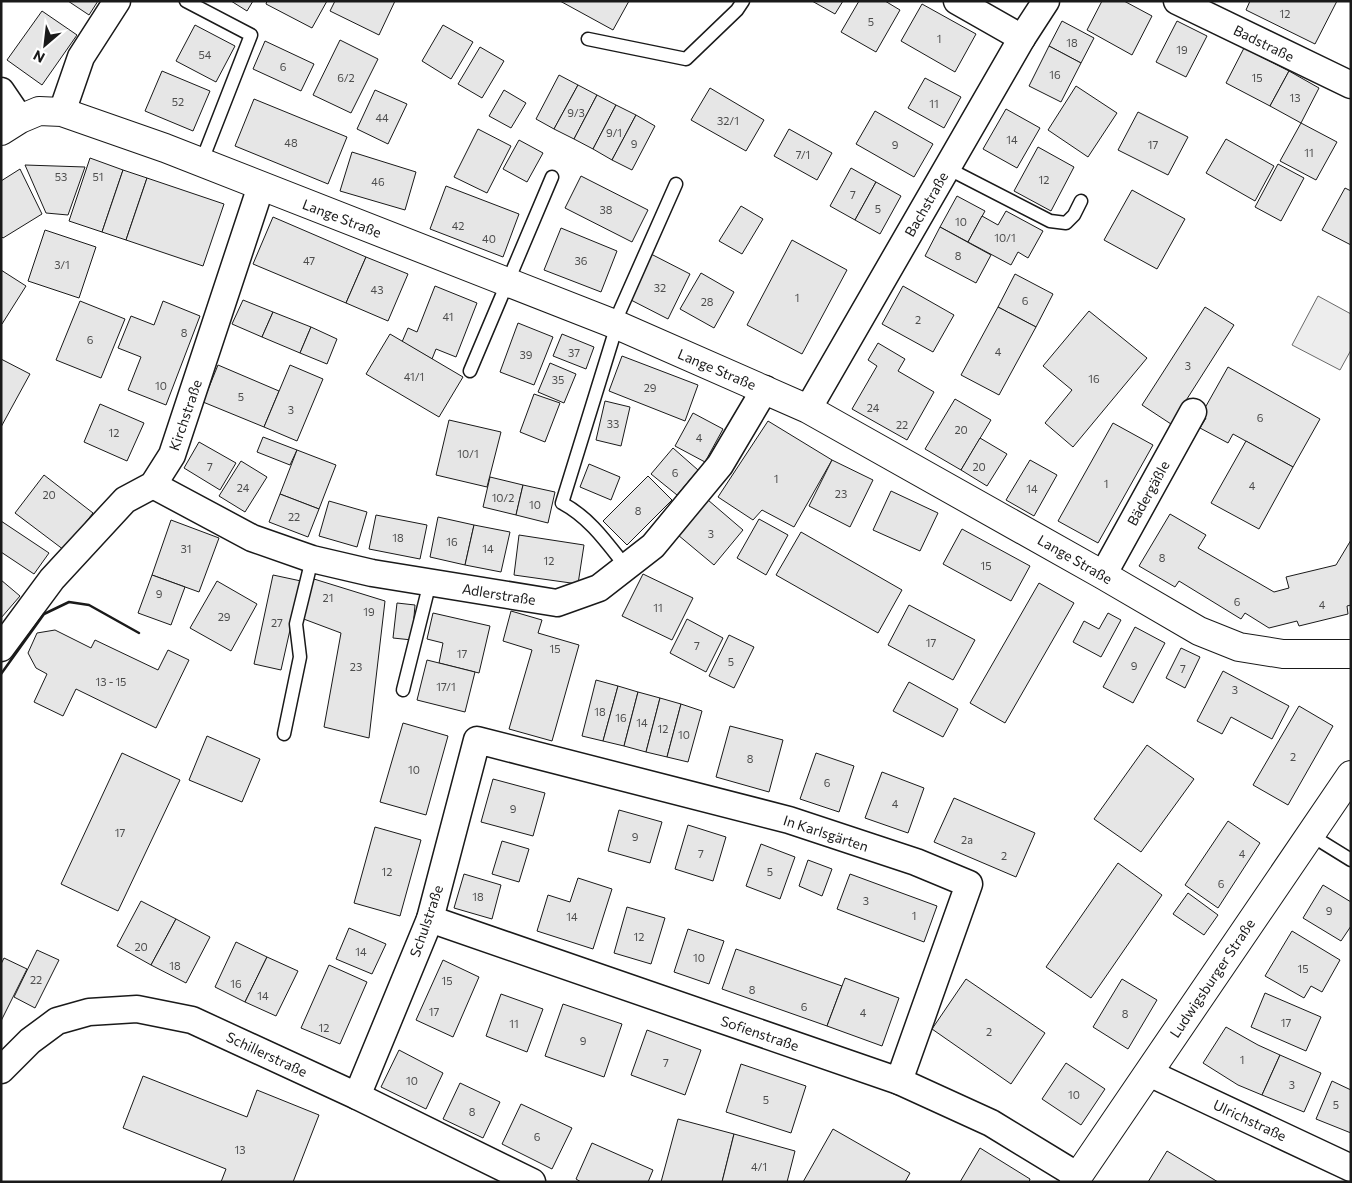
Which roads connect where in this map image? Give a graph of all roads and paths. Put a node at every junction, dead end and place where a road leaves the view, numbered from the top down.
1 (118, 1) edge
2 (186, 1) edge
3 (743, 1) edge
4 (956, 1) edge
5 (1046, 1) edge
6 (1177, 1) edge
7 (1022, 38) junction
8 (588, 39) dead end
9 (1351, 85) edge
10 (1, 91) edge
11 (62, 112) junction
12 (11, 125) edge
13 (202, 163) junction
14 (946, 168) junction
15 (552, 178) dead end
16 (676, 184) dead end
17 (261, 186) junction
18 (1081, 201) dead end
19 (506, 283) junction
20 (615, 325) junction
21 (470, 371) dead end
22 (765, 389) junction
23 (808, 409) junction
24 (1193, 412) dead end
25 (153, 485) junction
26 (312, 558) junction
27 (626, 567) junction
28 (1103, 575) junction
29 (430, 582) junction
30 (1, 648) edge
31 (1351, 654) edge
32 (403, 690) dead end
33 (284, 734) dead end
34 (477, 740) joint
35 (1351, 775) edge
36 (1310, 834) junction
37 (1351, 860) edge
38 (430, 919) junction
39 (1, 1070) edge
40 (1149, 1073) junction
41 (899, 1081) junction
42 (357, 1096) junction
43 (1351, 1168) edge
44 (1076, 1179) edge
45 (532, 1182) edge

1 - 11 street
2 - 13 lane
3 - 8 lane
4 - 7 street
5 - 7 street, Bachstraße
6 - 9 street, Badstraße
7 - 14 street, Bachstraße
10 - 12 street
11 - 12 main road, Lange Straße
11 - 13 main road, Lange Straße
13 - 17 main road, Lange Straße
14 - 18 lane
14 - 23 street, Bachstraße
15 - 19 lane
16 - 20 lane
17 - 19 main road, Lange Straße
17 - 25 street, Kirchstraße
19 - 20 main road, Lange Straße
19 - 21 lane
20 - 22 main road, Lange Straße
20 - 27 lane
22 - 23 main road, Lange Straße
22 - 27 street, Adlerstraße
23 - 28 main road, Lange Straße
24 - 28 street, Bädergäßle
25 - 26 street, Adlerstraße
25 - 30 street, Kirchstraße
26 - 29 street, Adlerstraße
26 - 33 lane
27 - 29 street, Adlerstraße
28 - 31 main road, Lange Straße
29 - 32 lane
34 - 38 street, Schulstraße
34 - 41 street, In Karlsgärten
35 - 36 main road, Ludwigsburger Straße
36 - 37 lane
36 - 40 main road, Ludwigsburger Straße
38 - 41 street, Sofienstraße
38 - 42 street, Schulstraße
39 - 42 street, Schillerstraße
40 - 43 street, Ulrichstraße
40 - 44 main road, Ludwigsburger Straße
41 - 44 street, Sofienstraße
42 - 45 street, Schillerstraße

